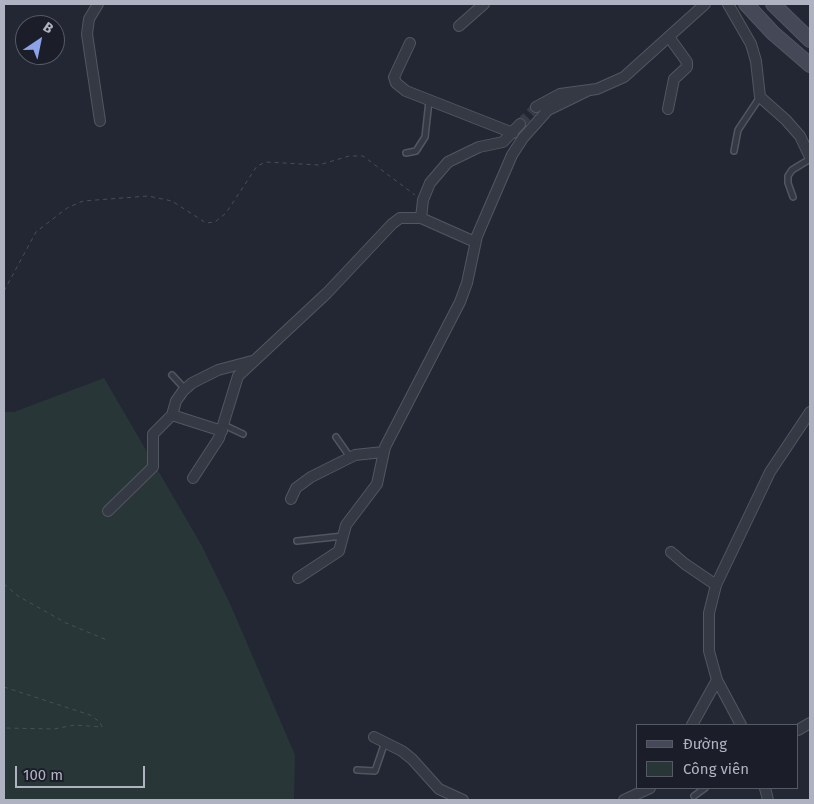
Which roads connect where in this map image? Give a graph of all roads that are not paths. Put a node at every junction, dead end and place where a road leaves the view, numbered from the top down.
1 (98, 4) edge
2 (484, 4) edge
3 (705, 4) edge
4 (728, 4) edge
5 (746, 4) edge
6 (773, 4) edge
7 (459, 26) dead end
8 (668, 37) junction
9 (810, 40) edge
10 (410, 43) dead end
11 (810, 65) edge
12 (589, 90) junction
13 (760, 97) junction
14 (429, 100) junction
15 (536, 107) tunnel mouth
16 (668, 109) dead end
17 (100, 121) dead end
18 (520, 124) tunnel mouth
19 (513, 133) junction
20 (734, 151) dead end
21 (406, 153) dead end
22 (810, 158) edge
23 (793, 196) dead end
24 (421, 218) junction
25 (475, 242) junction
26 (252, 362) junction
27 (172, 375) dead end
28 (186, 389) junction
29 (810, 412) edge
30 (172, 415) junction
31 (223, 428) junction
32 (243, 434) dead end
33 (336, 437) dead end
34 (383, 452) junction
35 (350, 457) junction
36 (193, 478) dead end
37 (291, 499) dead end
38 (108, 511) dead end
39 (343, 536) junction
40 (297, 541) dead end
41 (671, 552) dead end
42 (298, 578) dead end
43 (716, 585) junction
44 (717, 680) junction
45 (810, 723) edge
46 (693, 724) edge
47 (740, 724) edge
48 (799, 729) edge
49 (374, 737) dead end
50 (386, 742) junction
51 (357, 770) dead end
52 (648, 789) edge
53 (704, 789) edge
54 (694, 796) dead end
55 (463, 800) edge
56 (624, 800) edge

1 - 17 street
2 - 7 street
3 - 8 street
4 - 13 street
5 - 11 main road
6 - 9 main road
8 - 12 street
8 - 16 street
10 - 14 street
12 - 15 street
12 - 25 street
13 - 20 lane
13 - 22 street
14 - 19 street
14 - 21 lane
18 - 19 street
19 - 24 street
22 - 23 lane
24 - 25 street
24 - 26 street
25 - 34 street
26 - 28 street
26 - 31 street
27 - 28 lane
28 - 30 street
29 - 43 street
30 - 31 street
30 - 38 street
31 - 32 lane
31 - 36 street
33 - 35 lane
34 - 35 street
34 - 39 street
35 - 37 street
39 - 40 lane
39 - 42 street
41 - 43 street
43 - 44 street
44 - 46 street
44 - 47 street
45 - 48 street
49 - 50 street
50 - 51 lane
50 - 55 street
52 - 56 street
53 - 54 lane

